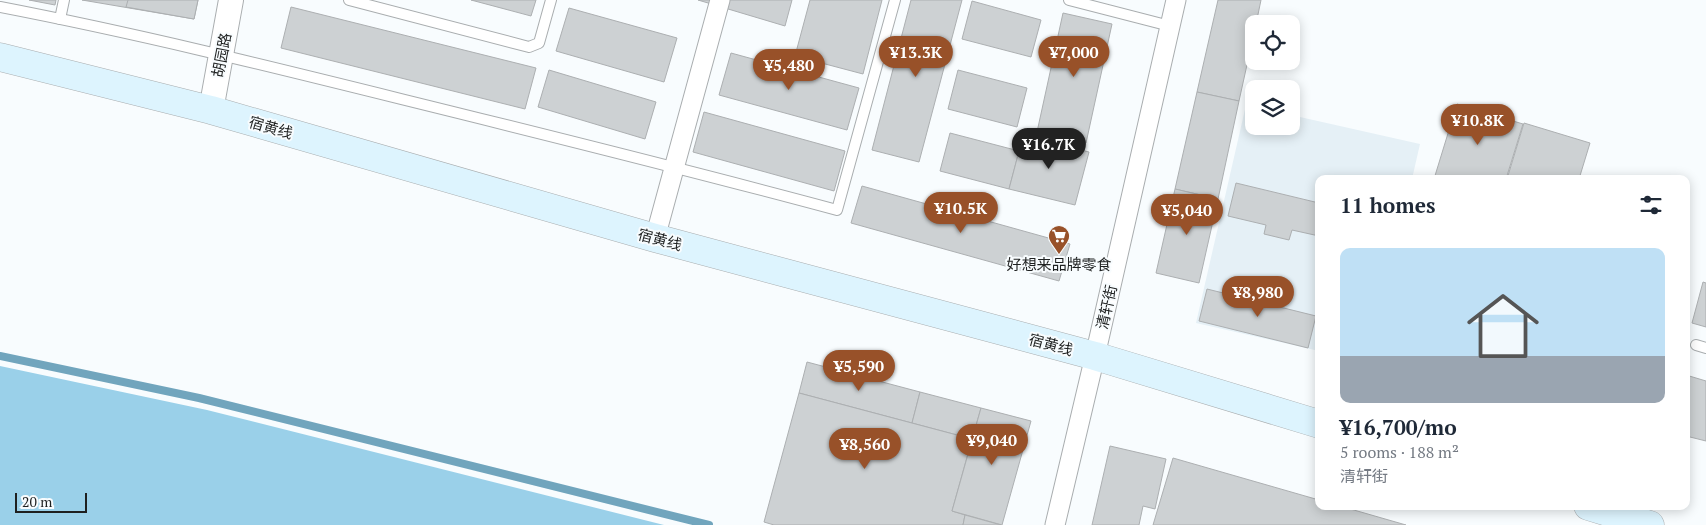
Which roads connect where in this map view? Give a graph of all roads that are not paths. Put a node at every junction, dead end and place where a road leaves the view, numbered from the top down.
1 (64, 0) edge
2 (232, 0) edge
3 (348, 0) edge
4 (551, 0) edge
5 (720, 0) edge
6 (895, 0) edge
7 (1069, 0) edge
8 (1176, 0) edge
9 (0, 8) edge
10 (60, 19) junction
11 (1170, 26) junction
12 (221, 55) junction
13 (0, 57) edge
14 (210, 110) junction
15 (674, 167) junction
16 (655, 238) junction
17 (1095, 356) junction
18 (1315, 423) edge
19 (1601, 510) edge
20 (1055, 525) edge
21 (1650, 525) edge

1 - 10 lane
2 - 12 street, 胡园路
3 - 4 lane
5 - 15 street
6 - 15 lane
7 - 11 lane
8 - 11 street, 清轩街
9 - 10 lane
10 - 12 lane
11 - 17 street, 清轩街
12 - 14 street, 胡园路
12 - 15 lane
13 - 14 main road, 宿黄线
14 - 16 main road, 宿黄线
15 - 16 street
16 - 17 main road, 宿黄线
17 - 18 main road, 宿黄线
17 - 20 street, 清轩街
19 - 21 main road

